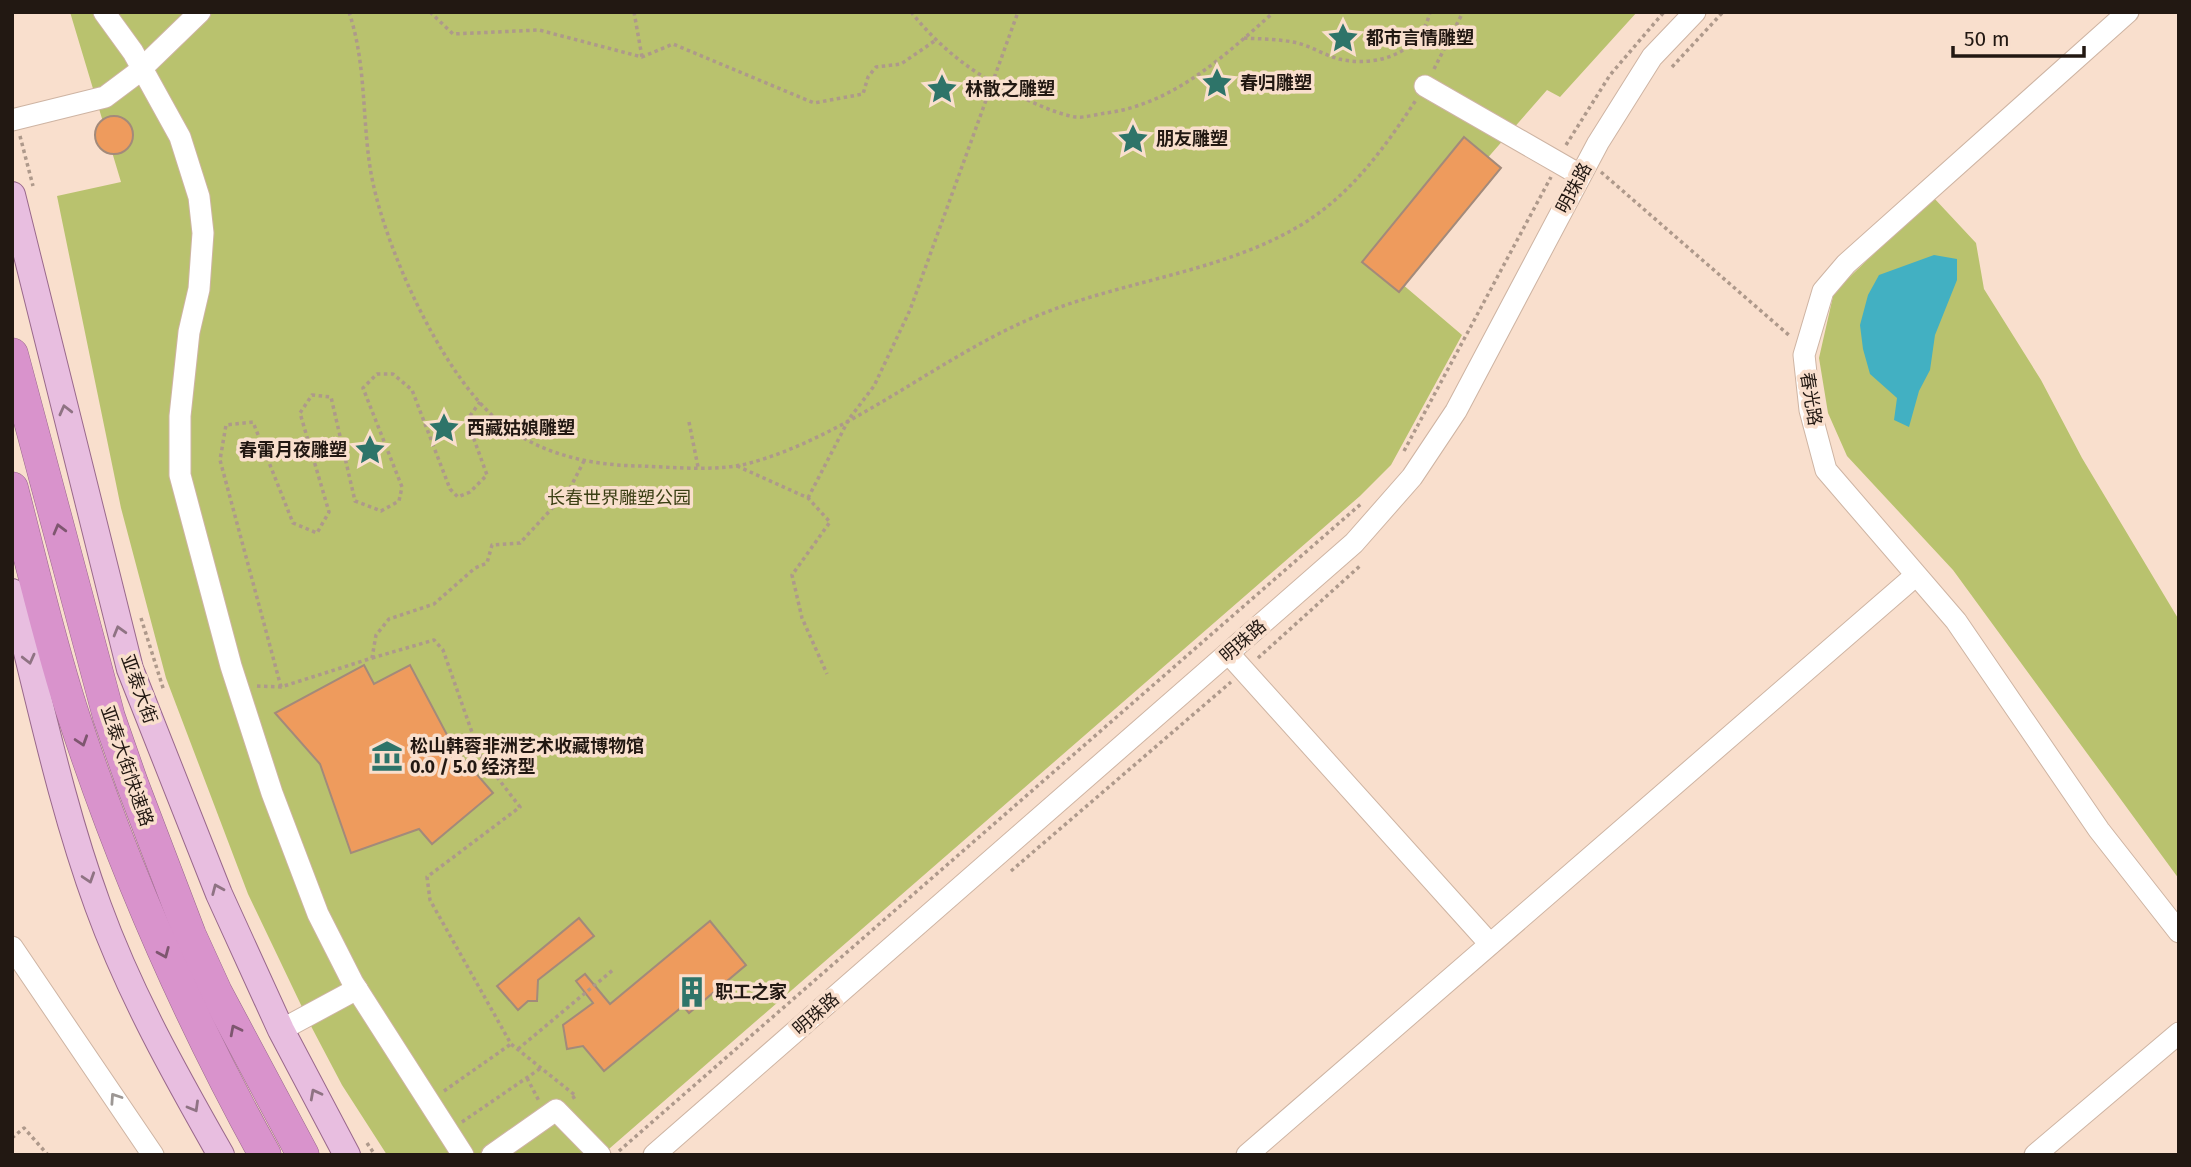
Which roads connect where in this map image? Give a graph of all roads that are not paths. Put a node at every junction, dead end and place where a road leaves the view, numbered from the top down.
1 (104, 12) edge
2 (200, 12) edge
3 (1695, 12) edge
4 (2129, 12) edge
5 (141, 66) junction
6 (1425, 86) road end
7 (14, 120) edge
8 (1580, 176) junction
9 (24, 197) edge
10 (12, 354) edge
11 (12, 488) edge
12 (1915, 576) junction
13 (12, 593) edge
14 (1228, 654) junction
15 (2179, 932) edge
16 (1490, 944) junction
17 (12, 947) edge
18 (357, 989) junction
19 (281, 1030) junction
20 (2179, 1033) edge
21 (220, 1074) junction
22 (260, 1079) junction
23 (356, 1147) edge
24 (153, 1155) edge
25 (221, 1155) edge
26 (241, 1155) edge
27 (265, 1155) edge
28 (303, 1155) edge
29 (328, 1155) edge
30 (463, 1155) edge
31 (492, 1155) edge
32 (600, 1155) edge
33 (654, 1155) edge
34 (1247, 1155) edge
35 (2035, 1155) edge

1 - 5 street
2 - 5 street
3 - 8 street, 明珠路
4 - 12 street, 春光路
5 - 7 street
5 - 18 street
6 - 8 street
8 - 14 street, 明珠路
19 -> 9 main road, 亚泰大街
22 -> 10 highway, 亚泰大街快速路
11 -> 21 highway, 亚泰大街快速路
12 - 15 street, 春光路
12 - 16 street
13 -> 25 main road
14 - 16 street
14 - 33 street, 明珠路
16 - 34 street
24 -> 17 street
18 - 19 street
18 - 30 street
23 -> 19 main road, 亚泰大街
20 - 35 street
21 - 26 highway
21 - 27 highway, 亚泰大街快速路
22 - 28 highway, 亚泰大街快速路
22 - 29 highway
31 - 32 street

